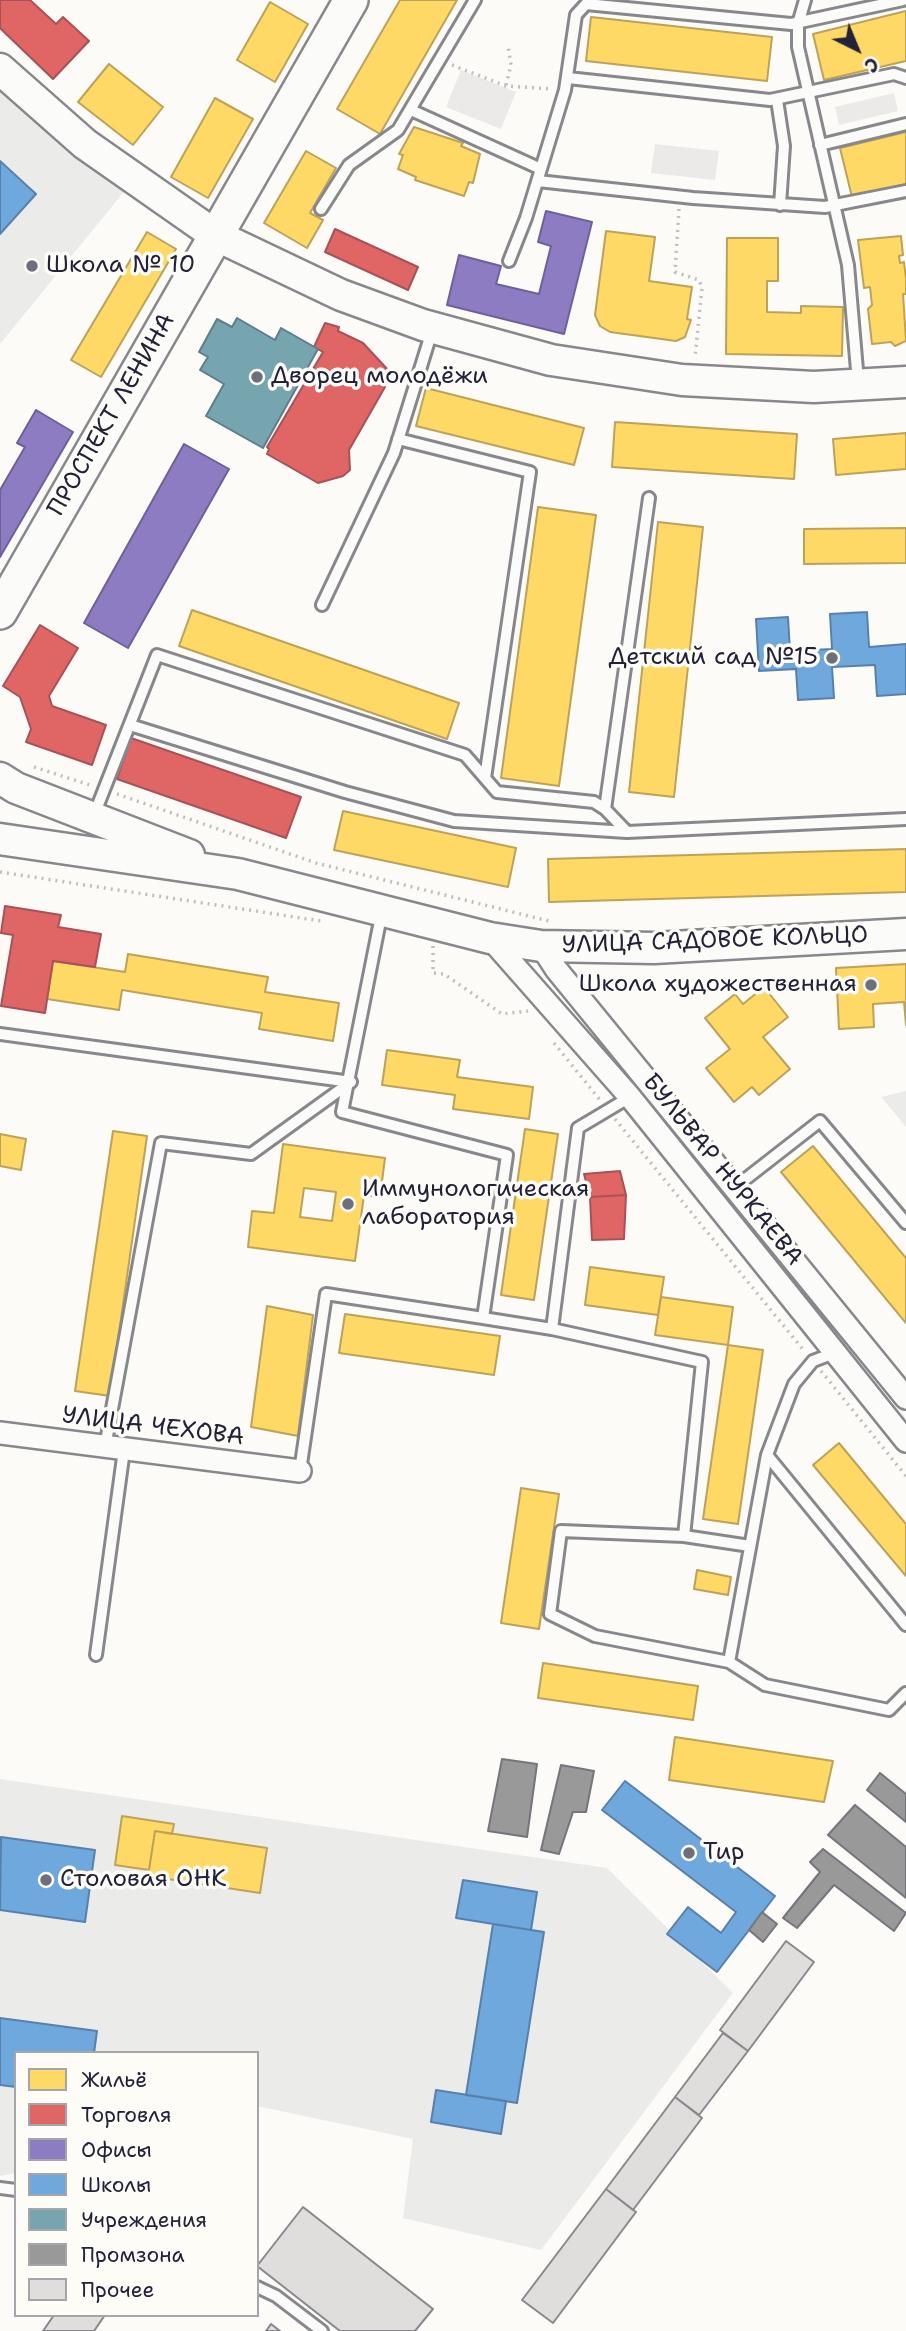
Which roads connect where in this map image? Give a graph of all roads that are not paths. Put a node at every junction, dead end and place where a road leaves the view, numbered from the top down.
1 (351, 0) edge
2 (475, 0) edge
3 (805, 0) edge
4 (903, 0) edge
5 (798, 24) junction
6 (0, 69) edge
7 (568, 78) junction
8 (906, 78) edge
9 (808, 94) junction
10 (777, 100) junction
11 (411, 110) junction
12 (906, 124) edge
13 (820, 145) junction
14 (541, 169) junction
15 (538, 181) junction
16 (905, 195) edge
17 (780, 205) junction
18 (835, 207) junction
19 (321, 209) dead end
20 (215, 235) junction
21 (509, 261) dead end
22 (433, 328) junction
23 (906, 382) edge
24 (858, 385) junction
25 (398, 439) junction
26 (649, 498) dead end
27 (322, 605) dead end
28 (0, 612) edge
29 (130, 725) junction
30 (12, 771) edge
31 (485, 778) junction
32 (605, 809) junction
33 (93, 818) junction
34 (906, 819) edge
35 (627, 832) junction
36 (0, 839) edge
37 (238, 874) junction
38 (382, 911) junction
39 (547, 934) junction
40 (906, 934) edge
41 (490, 938) junction
42 (0, 1034) edge
43 (351, 1082) junction
44 (630, 1097) junction
45 (734, 1188) junction
46 (906, 1223) edge
47 (483, 1318) junction
48 (552, 1329) junction
49 (834, 1353) junction
50 (906, 1398) edge
51 (0, 1433) edge
52 (906, 1441) edge
53 (114, 1449) junction
54 (767, 1455) junction
55 (300, 1471) joint
56 (684, 1536) junction
57 (750, 1546) junction
58 (906, 1625) edge
59 (96, 1656) dead end
60 (729, 1662) junction
61 (906, 1693) edge
62 (259, 2288) edge
63 (322, 2331) edge

1 - 20 main road, ПРОСПЕКТ ЛЕНИНА
2 - 11 lane
3 - 5 lane
4 - 5 lane
5 - 7 lane
5 - 9 lane
6 - 20 main road
7 - 10 lane
7 - 14 lane
8 - 9 lane
9 - 10 lane
9 - 13 lane
10 - 17 lane
11 - 14 lane
11 - 19 lane
12 - 13 lane
13 - 18 lane
14 - 15 lane
15 - 17 lane
15 - 21 lane
16 - 18 lane
17 - 18 lane
18 - 24 lane
20 - 22 main road
20 - 28 main road, ПРОСПЕКТ ЛЕНИНА
22 - 24 main road
22 - 25 lane
23 - 24 main road
25 - 27 lane
25 - 31 lane
26 - 32 lane
29 - 31 lane
29 - 33 lane
29 - 35 lane
30 - 33 main road, УЛИЦА САДОВОЕ КОЛЬЦО
31 - 32 lane
32 - 35 lane
33 - 37 main road, УЛИЦА САДОВОЕ КОЛЬЦО
34 - 35 lane
36 - 37 main road, УЛИЦА САДОВОЕ КОЛЬЦО
37 - 38 main road, УЛИЦА САДОВОЕ КОЛЬЦО
38 - 41 main road, УЛИЦА САДОВОЕ КОЛЬЦО
38 - 43 lane
39 - 40 main road, УЛИЦА САДОВОЕ КОЛЬЦО
39 - 41 main road, УЛИЦА САДОВОЕ КОЛЬЦО
39 - 45 street, БУЛЬВАР НУРКАЕВА
41 - 44 street, БУЛЬВАР НУРКАЕВА
42 - 43 lane
43 - 47 lane
43 - 53 lane
44 - 48 lane
44 - 49 street, БУЛЬВАР НУРКАЕВА
45 - 46 lane
45 - 50 street, БУЛЬВАР НУРКАЕВА
47 - 48 lane
47 - 55 lane
48 - 56 lane
49 - 52 street, БУЛЬВАР НУРКАЕВА
49 - 54 lane
51 - 53 street, УЛИЦА ЧЕХОВА
53 - 55 street, УЛИЦА ЧЕХОВА
53 - 59 lane
54 - 57 lane
54 - 58 lane
56 - 57 lane
56 - 60 lane
57 - 60 lane
60 - 61 lane
62 - 63 lane

